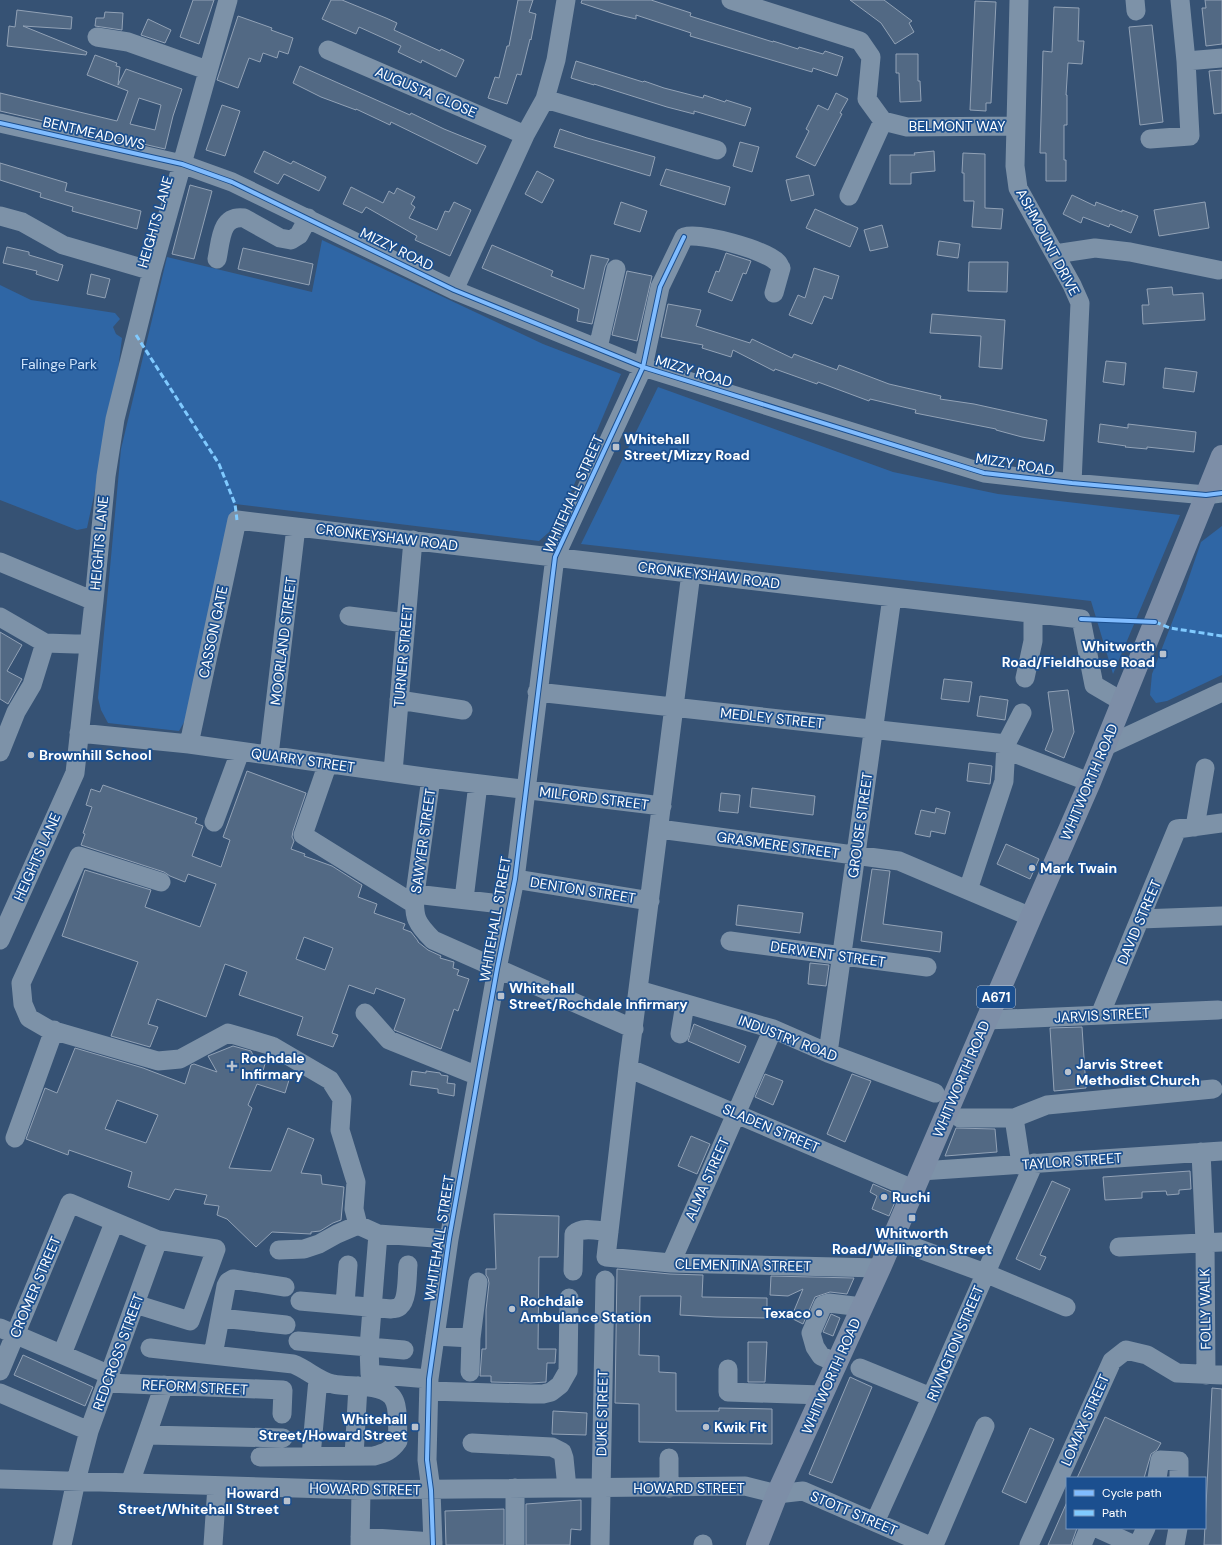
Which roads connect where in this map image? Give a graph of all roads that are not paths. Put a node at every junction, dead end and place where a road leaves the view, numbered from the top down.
1 (228, 0) edge
2 (566, 0) edge
3 (731, 0) edge
4 (1019, 0) edge
5 (1180, 0) edge
6 (97, 37) dead end
7 (328, 50) dead end
8 (1222, 58) edge
9 (1186, 61) junction
10 (207, 70) junction
11 (545, 99) junction
12 (883, 121) junction
13 (0, 123) edge
14 (1016, 126) junction
15 (525, 135) junction
16 (1150, 139) dead end
17 (717, 150) dead end
18 (182, 164) junction
19 (849, 196) dead end
20 (0, 216) edge
21 (308, 218) junction
22 (1055, 254) junction
23 (216, 259) dead end
24 (616, 269) dead end
25 (152, 270) junction
26 (1218, 270) dead end
27 (454, 290) junction
28 (774, 293) dead end
29 (598, 348) junction
30 (643, 367) junction
31 (1222, 456) edge
32 (1072, 483) junction
33 (1214, 494) edge
34 (237, 520) joint
35 (296, 527) junction
36 (413, 540) junction
37 (554, 557) junction
38 (0, 562) edge
39 (692, 574) junction
40 (892, 597) junction
41 (94, 601) junction
42 (1034, 614) junction
43 (349, 616) dead end
44 (0, 618) edge
45 (406, 623) junction
46 (45, 643) junction
47 (89, 643) junction
48 (1025, 678) dead end
49 (538, 692) junction
50 (1222, 692) edge
51 (399, 700) junction
52 (1122, 702) junction
53 (674, 707) junction
54 (463, 710) dead end
55 (1022, 713) dead end
56 (873, 729) junction
57 (79, 733) junction
58 (189, 744) junction
59 (1006, 747) junction
60 (1104, 747) junction
61 (0, 752) edge
62 (240, 752) junction
63 (269, 755) junction
64 (328, 763) junction
65 (1205, 768) dead end
66 (392, 772) junction
67 (431, 778) junction
68 (1079, 778) dead end
69 (478, 784) junction
70 (527, 790) junction
71 (662, 806) junction
72 (214, 822) dead end
73 (1222, 823) edge
74 (1186, 828) junction
75 (659, 829) junction
76 (856, 855) junction
77 (515, 880) junction
78 (161, 882) dead end
79 (968, 890) junction
80 (415, 899) junction
81 (464, 899) junction
82 (650, 901) junction
83 (510, 904) junction
84 (1031, 916) junction
85 (1222, 916) edge
86 (1140, 919) junction
87 (0, 940) edge
88 (730, 941) dead end
89 (842, 956) junction
90 (927, 967) dead end
91 (498, 969) junction
92 (638, 990) junction
93 (685, 1004) junction
94 (1218, 1010) dead end
95 (365, 1013) dead end
96 (1100, 1015) junction
97 (986, 1020) junction
98 (634, 1028) junction
99 (772, 1029) junction
100 (54, 1030) junction
101 (680, 1034) dead end
102 (828, 1053) junction
103 (628, 1068) junction
104 (478, 1076) junction
105 (1213, 1089) dead end
106 (935, 1093) dead end
107 (736, 1113) junction
108 (960, 1118) dead end
109 (1014, 1118) junction
110 (15, 1138) dead end
111 (1222, 1151) edge
112 (1201, 1152) junction
113 (1027, 1164) junction
114 (917, 1180) junction
115 (114, 1223) junction
116 (358, 1225) junction
117 (609, 1232) junction
118 (378, 1234) junction
119 (449, 1239) junction
120 (892, 1239) junction
121 (158, 1240) junction
122 (1213, 1242) edge
123 (1119, 1247) dead end
124 (279, 1250) dead end
125 (671, 1263) junction
126 (348, 1265) dead end
127 (408, 1265) dead end
128 (880, 1268) junction
129 (573, 1271) dead end
130 (985, 1273) junction
131 (605, 1280) dead end
132 (478, 1282) dead end
133 (285, 1287) dead end
134 (569, 1298) dead end
135 (300, 1301) dead end
136 (135, 1304) junction
137 (345, 1304) junction
138 (372, 1307) junction
139 (862, 1307) junction
140 (1066, 1307) dead end
141 (220, 1318) junction
142 (286, 1324) dead end
143 (8, 1331) edge
144 (435, 1336) junction
145 (471, 1338) junction
146 (298, 1341) dead end
147 (369, 1347) junction
148 (150, 1348) dead end
149 (404, 1350) dead end
150 (62, 1354) junction
151 (213, 1355) junction
152 (837, 1363) junction
153 (860, 1368) dead end
154 (728, 1369) dead end
155 (0, 1371) edge
156 (470, 1372) dead end
157 (1214, 1375) edge
158 (108, 1379) junction
159 (318, 1379) junction
160 (365, 1383) junction
161 (164, 1385) junction
162 (429, 1385) junction
163 (0, 1393) edge
164 (822, 1395) junction
165 (931, 1397) junction
166 (282, 1414) dead end
167 (985, 1426) dead end
168 (89, 1431) junction
169 (146, 1435) junction
170 (283, 1438) dead end
171 (472, 1443) dead end
172 (311, 1456) junction
173 (354, 1456) junction
174 (260, 1457) dead end
175 (669, 1458) dead end
176 (78, 1474) junction
177 (1157, 1477) edge
178 (1179, 1477) edge
179 (0, 1479) edge
180 (130, 1483) junction
181 (217, 1486) junction
182 (515, 1488) junction
183 (567, 1488) junction
184 (600, 1488) junction
185 (669, 1488) junction
186 (361, 1490) junction
187 (431, 1490) junction
188 (777, 1494) junction
189 (875, 1522) junction
190 (1089, 1529) edge
191 (1099, 1529) edge
192 (1146, 1529) edge
193 (1178, 1529) edge
194 (360, 1541) edge
195 (432, 1544) edge
196 (62, 1545) edge
197 (212, 1545) edge
198 (515, 1545) edge
199 (600, 1545) edge
200 (757, 1545) edge
201 (928, 1545) edge
202 (934, 1545) edge
203 (1029, 1545) edge
204 (1082, 1545) edge
205 (1134, 1545) edge
206 (1138, 1545) edge
207 (1175, 1545) edge

1 - 10 street, HEIGHTS LANE
2 - 11 street
3 - 12 street
4 - 14 street, ASHMOUNT DRIVE
5 - 9 street
6 - 10 street
7 - 15 street, AUGUSTA CLOSE
8 - 9 street
9 - 16 street
10 - 18 street, HEIGHTS LANE
11 - 15 street
11 - 17 street
12 - 14 street, BELMONT WAY
12 - 19 street
13 - 18 street, BENTMEADOWS
14 - 22 street, ASHMOUNT DRIVE
15 - 27 street
18 - 21 street, MIZZY ROAD
18 - 25 street, HEIGHTS LANE
20 - 25 street
21 - 23 street
21 - 27 street, MIZZY ROAD
22 - 26 street
22 - 32 street, ASHMOUNT DRIVE
24 - 29 street
25 - 41 street, HEIGHTS LANE
27 - 29 street, MIZZY ROAD
28 - 30 street, WHITEHALL STREET
29 - 30 street, MIZZY ROAD
30 - 32 street, MIZZY ROAD
30 - 37 street, WHITEHALL STREET
31 - 33 main road, WHITWORTH ROAD / A671
32 - 33 street, MIZZY ROAD
33 - 52 main road, WHITWORTH ROAD / A671
34 - 35 street, CRONKEYSHAW ROAD
34 - 58 street, CASSON GATE
35 - 36 street, CRONKEYSHAW ROAD
35 - 63 street, MOORLAND STREET
36 - 37 street, CRONKEYSHAW ROAD
36 - 45 street, TURNER STREET
37 - 39 street, CRONKEYSHAW ROAD
37 - 49 street, WHITEHALL STREET
38 - 41 street
39 - 40 street, CRONKEYSHAW ROAD
39 - 53 street
40 - 42 street, CRONKEYSHAW ROAD
40 - 56 street, GROUSE STREET
41 - 47 street, HEIGHTS LANE
42 - 48 street
42 - 52 street, CRONKEYSHAW ROAD
43 - 45 street
44 - 46 street
45 - 51 street, TURNER STREET
46 - 47 street
46 - 61 street
47 - 57 street, HEIGHTS LANE
49 - 53 street, MEDLEY STREET
49 - 70 street, WHITEHALL STREET
50 - 60 street
51 - 54 street
51 - 66 street, TURNER STREET
52 - 60 main road, WHITWORTH ROAD / A671
53 - 56 street, MEDLEY STREET
53 - 71 street
55 - 59 street
56 - 59 street, MEDLEY STREET
56 - 76 street, GROUSE STREET
57 - 58 street, QUARRY STREET
57 - 87 street, HEIGHTS LANE
58 - 62 street, QUARRY STREET
59 - 68 street, MEDLEY STREET
59 - 79 street
60 - 84 main road, WHITWORTH ROAD / A671
62 - 63 street, QUARRY STREET
62 - 72 street
63 - 64 street, QUARRY STREET
64 - 66 street, QUARRY STREET
64 - 80 street
65 - 74 street, DAVID STREET
66 - 67 street, QUARRY STREET
67 - 69 street, QUARRY STREET
67 - 80 street, SAWYER STREET
69 - 70 street, QUARRY STREET
69 - 81 street
70 - 71 street, MILFORD STREET
70 - 77 street, WHITEHALL STREET
71 - 75 street
73 - 74 street
74 - 86 street, DAVID STREET
75 - 76 street, GRASMERE STREET
75 - 82 street
76 - 79 street, GRASMERE STREET
76 - 89 street, GROUSE STREET
77 - 82 street, DENTON STREET
77 - 83 street, WHITEHALL STREET
78 - 100 street
79 - 84 street, GRASMERE STREET
80 - 81 street
80 - 91 street
81 - 83 street
82 - 92 street
83 - 91 street, WHITEHALL STREET
84 - 97 main road, WHITWORTH ROAD / A671
85 - 86 street
86 - 96 street, DAVID STREET
88 - 89 street, DERWENT STREET
89 - 90 street, DERWENT STREET
89 - 102 street, GROUSE STREET
91 - 98 street
91 - 104 street, WHITEHALL STREET
92 - 93 street, INDUSTRY ROAD
92 - 98 street
93 - 99 street, INDUSTRY ROAD
93 - 101 street
94 - 96 street, JARVIS STREET
95 - 104 street
96 - 97 street, JARVIS STREET
97 - 114 main road, WHITWORTH ROAD / A671
98 - 103 street
99 - 102 street, INDUSTRY ROAD
99 - 107 street, ALMA STREET
100 - 110 street
100 - 116 street
102 - 106 street, INDUSTRY ROAD
103 - 107 street, SLADEN STREET
103 - 117 street
104 - 119 street, WHITEHALL STREET
105 - 109 street
107 - 114 street, SLADEN STREET
107 - 125 street, ALMA STREET
108 - 109 street
109 - 113 street
111 - 112 street, TAYLOR STREET
112 - 113 street, TAYLOR STREET
112 - 122 street, FOLLY WALK
113 - 114 street, TAYLOR STREET
113 - 130 street, RIVINGTON STREET
114 - 120 main road, WHITWORTH ROAD / A671
115 - 121 street
115 - 143 street, CROMER STREET
115 - 150 street
116 - 118 street
116 - 124 street
117 - 125 street, CLEMENTINA STREET
117 - 129 street
118 - 119 street
118 - 138 street
119 - 144 street, WHITEHALL STREET
120 - 128 main road, WHITWORTH ROAD / A671
120 - 130 street
121 - 136 street, REDCROSS STREET
121 - 136 street
122 - 123 street
122 - 157 street, FOLLY WALK
125 - 128 street, CLEMENTINA STREET
126 - 137 street
127 - 138 street
128 - 139 main road, WHITWORTH ROAD / A671
130 - 140 street
130 - 165 street, RIVINGTON STREET
131 - 184 street, DUKE STREET
132 - 145 street
133 - 141 street
134 - 162 street
135 - 137 street
136 - 158 street, REDCROSS STREET
137 - 138 street
138 - 147 street
139 - 152 main road, WHITWORTH ROAD / A671
139 - 152 street
141 - 142 street
141 - 151 street
143 - 150 street
143 - 155 street, CROMER STREET
144 - 145 street
144 - 162 street, WHITEHALL STREET
145 - 156 street
146 - 147 street
147 - 149 street
147 - 160 street
148 - 151 street
150 - 158 street
151 - 159 street
152 - 164 main road, WHITWORTH ROAD / A671
153 - 165 street
154 - 164 street
157 - 203 street, LOMAX STREET
158 - 161 street, REFORM STREET
158 - 168 street, REDCROSS STREET
159 - 160 street
159 - 172 street
160 - 162 street
160 - 173 street
160 - 173 street
161 - 166 street, REFORM STREET
161 - 169 street
162 - 187 street, WHITEHALL STREET
163 - 168 street
164 - 188 main road, WHITWORTH ROAD / A671
165 - 189 street, RIVINGTON STREET
167 - 202 street
168 - 176 street, REDCROSS STREET
169 - 170 street
169 - 180 street
171 - 183 street
172 - 173 street
172 - 174 street
175 - 185 street
176 - 179 street, HOWARD STREET
176 - 180 street, HOWARD STREET
176 - 196 street, REDCROSS STREET
177 - 178 street
180 - 181 street, HOWARD STREET
181 - 186 street, HOWARD STREET
181 - 197 street
182 - 183 street, HOWARD STREET
182 - 187 street, HOWARD STREET
182 - 198 street
183 - 184 street, HOWARD STREET
184 - 185 street, HOWARD STREET
184 - 199 street, DUKE STREET
185 - 188 street, HOWARD STREET
186 - 187 street, HOWARD STREET
186 - 194 street
187 - 195 street, WHITEHALL STREET
188 - 189 street, STOTT STREET
188 - 200 main road, WHITWORTH ROAD / A671
189 - 201 street, STOTT STREET
190 - 204 street
191 - 205 street
192 - 206 street
193 - 207 street
194 - 195 street

